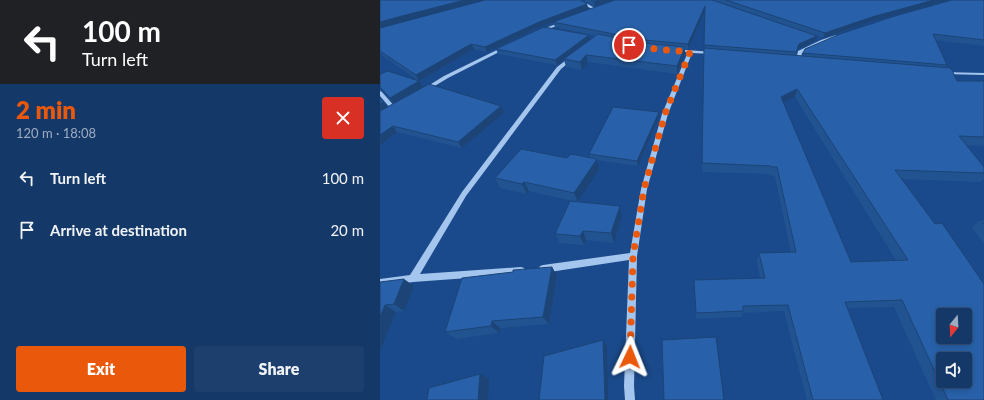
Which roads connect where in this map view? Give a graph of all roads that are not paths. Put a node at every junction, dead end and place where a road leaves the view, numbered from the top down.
1 (577, 0) edge
2 (601, 6) edge
3 (595, 9) junction
4 (587, 12) edge
5 (566, 21) edge
6 (545, 29) junction
7 (558, 31) edge
8 (538, 32) edge
9 (842, 34) edge
10 (816, 39) edge
11 (822, 41) junction
12 (509, 46) edge
13 (667, 50) edge
14 (690, 52) junction
15 (721, 54) edge
16 (576, 55) edge
17 (790, 60) edge
18 (798, 60) junction
19 (806, 61) edge
20 (937, 72) edge
21 (984, 74) edge
22 (380, 93) edge
23 (420, 93) edge
24 (400, 104) edge
25 (393, 108) junction
26 (387, 112) edge
27 (633, 256) junction
28 (413, 278) junction
29 (380, 283) edge
30 (630, 400) edge

1 - 3 street
2 - 3 street
3 - 4 street
5 - 6 street
6 - 7 street
6 - 8 street
9 - 11 street
10 - 11 street
11 - 18 street
12 - 23 street
13 - 14 street
14 - 15 street
14 - 27 street
16 - 28 street
17 - 18 street
18 - 19 street
20 - 21 street
22 - 25 street
24 - 25 street
25 - 26 street
27 - 28 street
27 - 30 street
28 - 29 street

